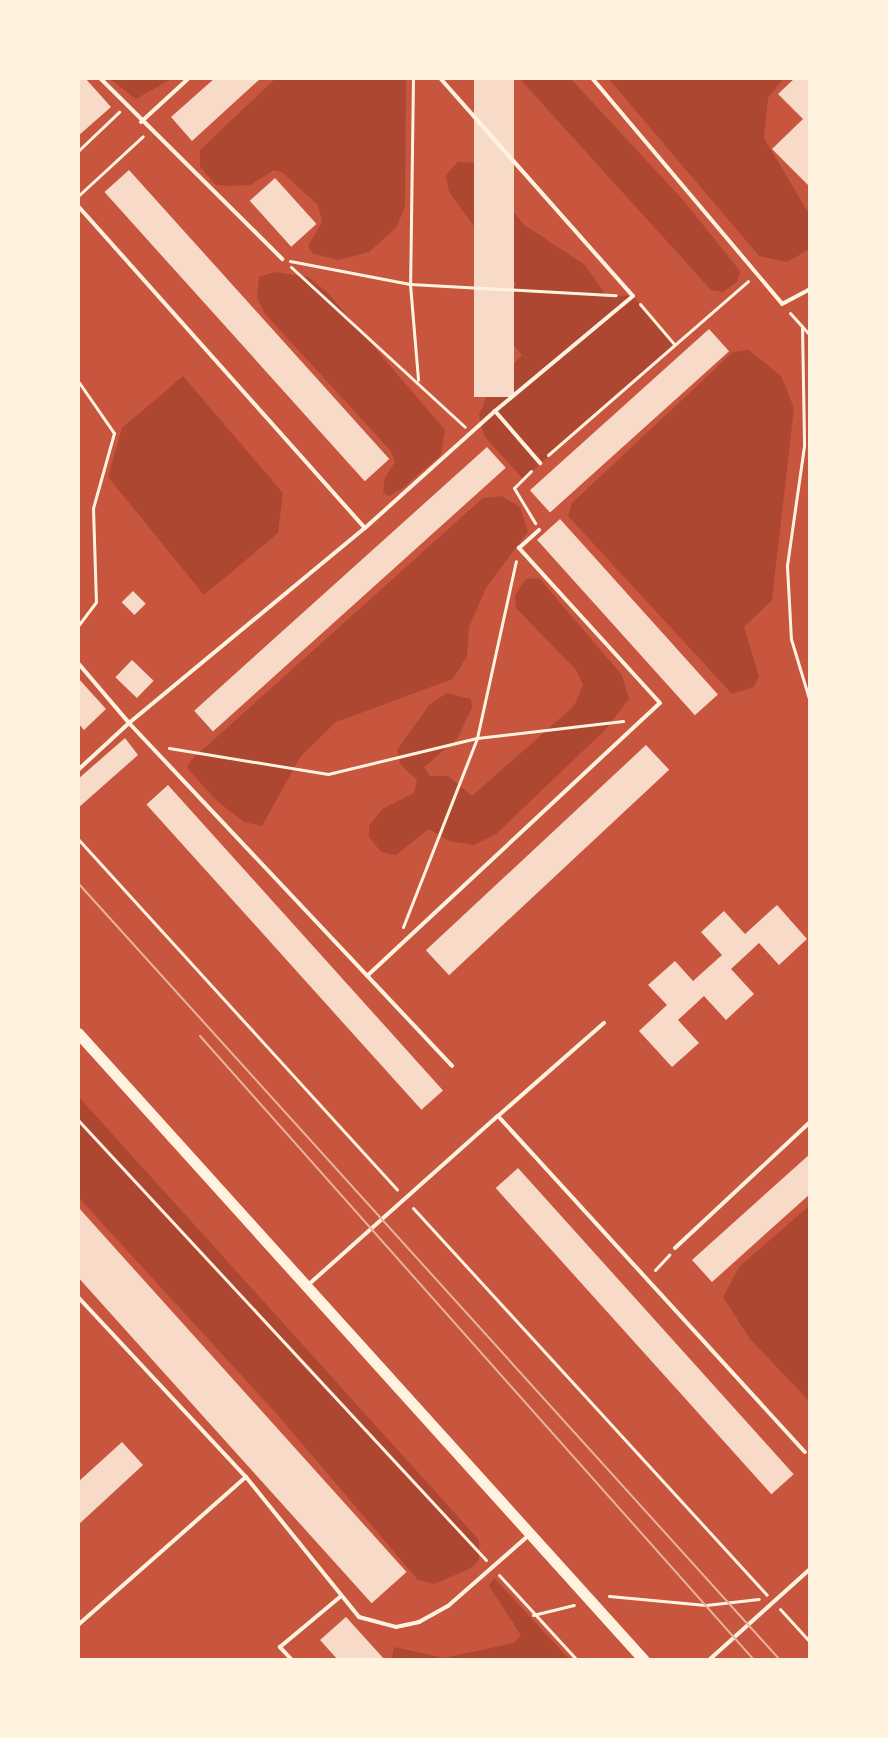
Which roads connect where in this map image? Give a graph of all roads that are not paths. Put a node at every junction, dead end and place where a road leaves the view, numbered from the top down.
1 (100, 78) edge
2 (189, 78) edge
3 (440, 78) edge
4 (592, 78) edge
5 (141, 122) junction
6 (78, 206) edge
7 (282, 259) road end
8 (810, 289) edge
9 (495, 411) junction
10 (540, 463) road end
11 (365, 528) junction
12 (539, 530) road end
13 (78, 663) edge
14 (129, 723) junction
15 (78, 770) edge
16 (367, 976) junction
17 (604, 1023) dead end
18 (78, 1033) edge
19 (452, 1066) dead end
20 (498, 1116) junction
21 (810, 1122) edge
22 (675, 1248) road end
23 (306, 1286) junction
24 (78, 1297) edge
25 (805, 1452) dead end
26 (246, 1477) junction
27 (530, 1535) junction
28 (810, 1569) edge
29 (340, 1597) junction
30 (78, 1625) edge
31 (292, 1660) edge
32 (644, 1660) edge
33 (709, 1660) edge

1 - 5 lane
2 - 5 lane
3 - 9 lane
4 - 8 lane
5 - 7 lane
6 - 11 lane
9 - 10 lane
9 - 11 lane
11 - 14 lane
12 - 16 lane
13 - 14 lane
14 - 15 lane
14 - 16 lane
16 - 19 lane
17 - 20 lane
18 - 23 main road
20 - 23 lane
20 - 25 lane
21 - 22 lane
23 - 27 main road
24 - 26 lane
26 - 29 lane
26 - 30 lane
27 - 29 lane
27 - 32 main road
28 - 33 lane
29 - 31 lane

